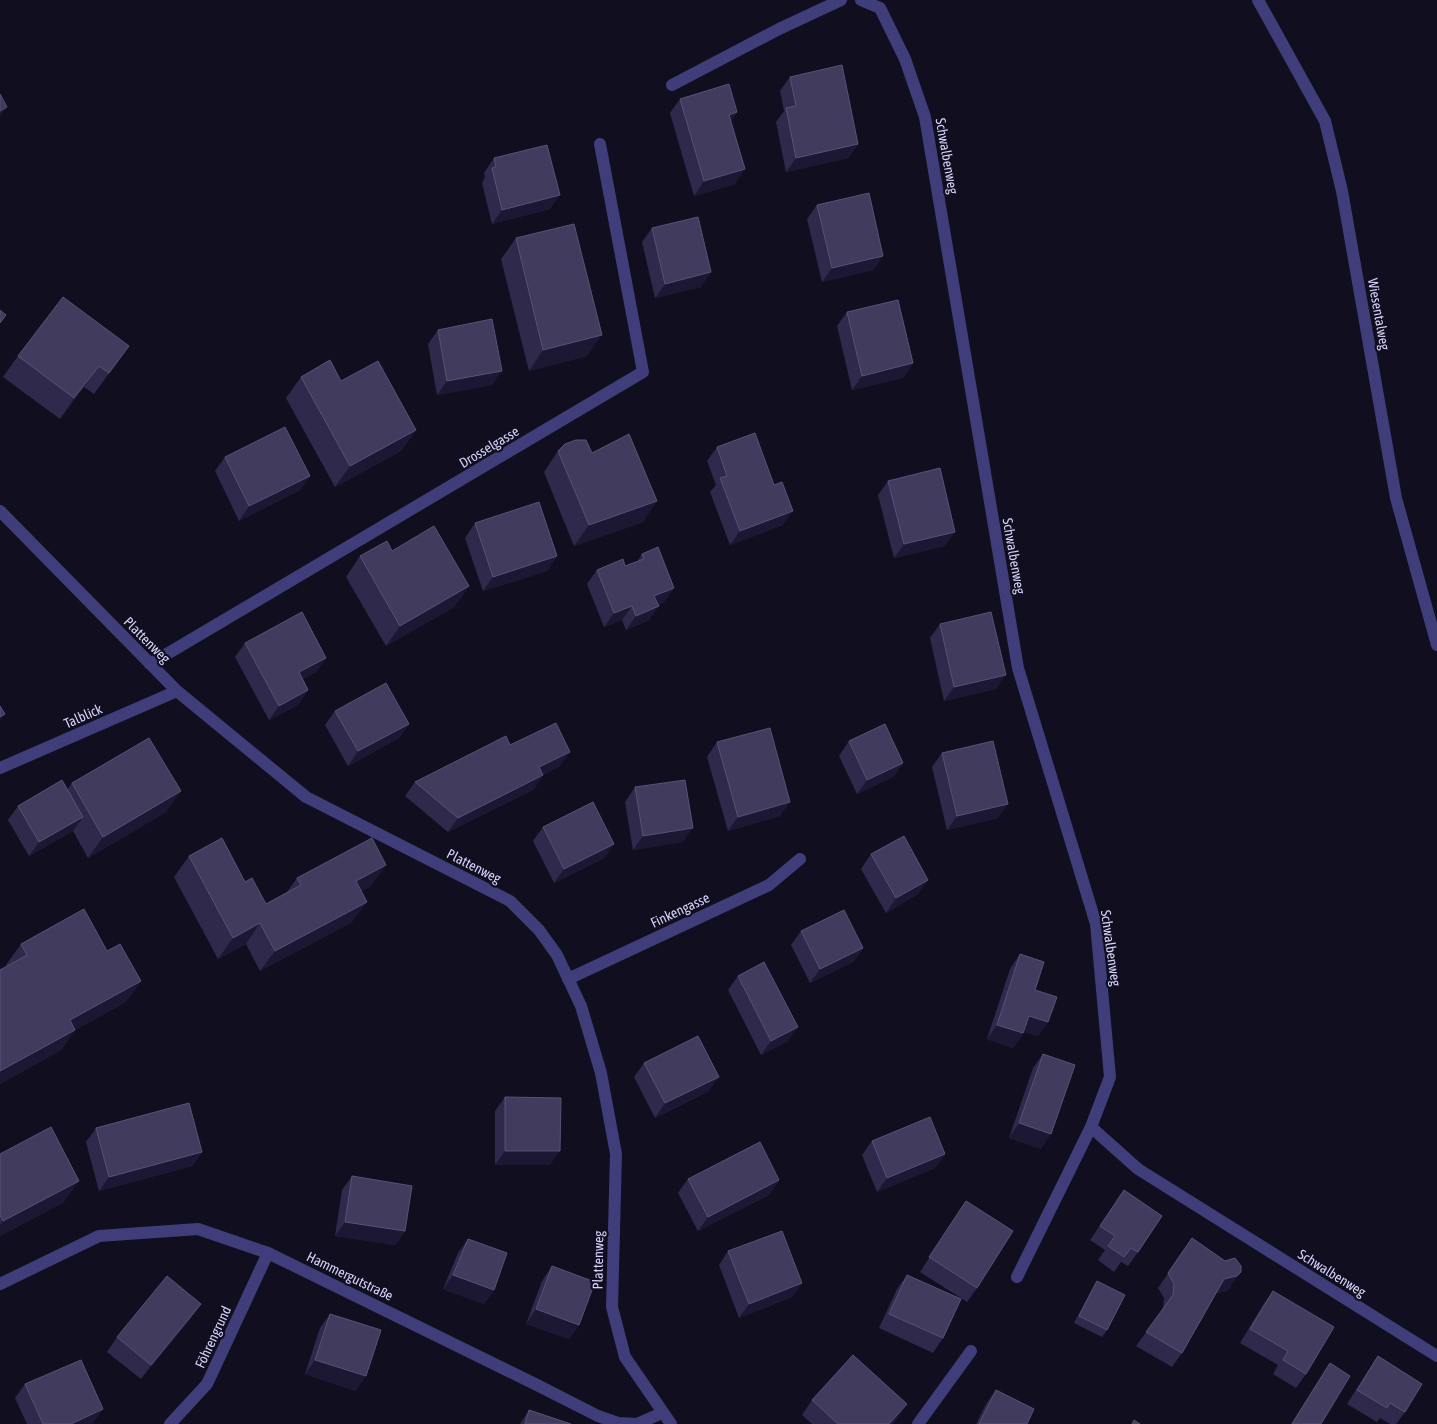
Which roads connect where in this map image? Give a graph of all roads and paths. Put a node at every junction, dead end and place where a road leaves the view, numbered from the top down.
1 (841, 0) edge
2 (861, 0) edge
3 (1258, 0) edge
4 (672, 85) dead end
5 (600, 144) dead end
6 (0, 511) edge
7 (1437, 645) edge
8 (150, 664) junction
9 (177, 691) junction
10 (0, 768) edge
11 (800, 859) dead end
12 (568, 979) junction
13 (1091, 1127) junction
14 (268, 1254) junction
15 (1017, 1277) dead end
16 (0, 1284) edge
17 (971, 1351) dead end
18 (1437, 1356) edge
19 (662, 1412) junction
20 (170, 1424) edge
21 (671, 1424) edge
22 (918, 1424) edge

1 - 4 street
2 - 13 street, Schwalbenweg
3 - 7 street, Wiesentalweg
5 - 8 street, Drosselgasse
6 - 8 street, Plattenweg
8 - 9 street, Plattenweg
9 - 10 street, Talblick
9 - 12 street, Plattenweg
11 - 12 street, Finkengasse
12 - 19 street, Plattenweg
13 - 15 street, Schwalbenweg
13 - 18 street, Schwalbenweg
14 - 16 street, Hammergutstraße
14 - 19 street, Hammergutstraße
14 - 20 street, Föhrengrund
17 - 22 street
19 - 21 street

